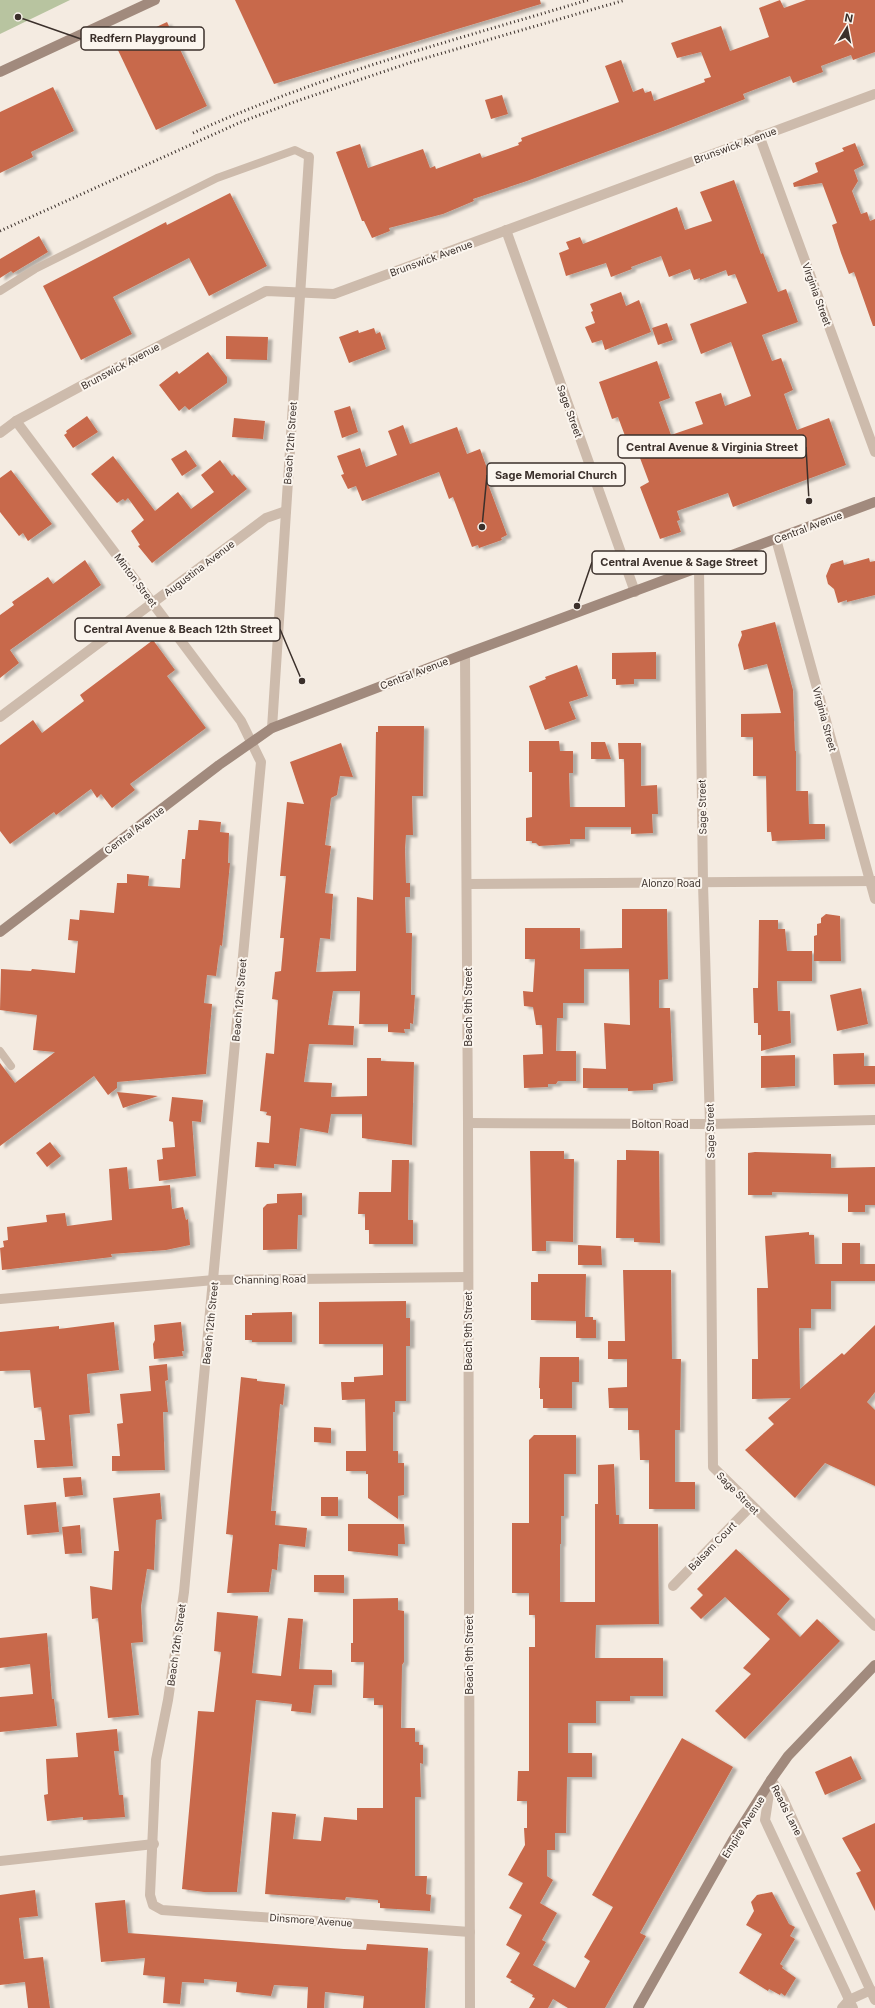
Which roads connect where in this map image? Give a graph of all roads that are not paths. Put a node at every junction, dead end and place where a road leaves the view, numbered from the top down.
1 (155, 0) edge
2 (0, 72) edge
3 (875, 94) edge
4 (759, 136) junction
5 (309, 157) joint
6 (506, 230) junction
7 (0, 291) edge
8 (300, 292) junction
9 (16, 421) junction
10 (0, 433) edge
11 (875, 452) edge
12 (875, 502) edge
13 (286, 510) junction
14 (776, 539) junction
15 (698, 568) junction
16 (635, 592) junction
17 (153, 603) junction
18 (465, 654) junction
19 (0, 717) edge
20 (272, 728) junction
21 (251, 742) junction
22 (872, 881) edge
23 (703, 883) junction
24 (467, 884) junction
25 (875, 900) edge
26 (0, 932) edge
27 (0, 1051) edge
28 (11, 1066) dead end
29 (875, 1120) edge
30 (468, 1123) junction
31 (710, 1124) junction
32 (468, 1277) junction
33 (214, 1280) junction
34 (0, 1299) edge
35 (751, 1506) junction
36 (673, 1586) dead end
37 (875, 1626) edge
38 (875, 1665) edge
39 (771, 1780) junction
40 (154, 1844) junction
41 (0, 1861) edge
42 (153, 1905) joint
43 (470, 1932) junction
44 (871, 1990) junction
45 (875, 2000) edge
46 (848, 2005) edge
47 (470, 2008) edge
48 (638, 2008) edge

1 - 2 street
3 - 4 street, Brunswick Avenue
4 - 6 street, Brunswick Avenue
4 - 11 street, Virginia Street
5 - 7 lane
5 - 8 street, Beach 12th Street
6 - 8 street, Brunswick Avenue
6 - 16 street, Sage Street
8 - 9 street, Brunswick Avenue
8 - 13 street, Beach 12th Street
9 - 10 street, Brunswick Avenue
9 - 17 street, Minton Street
12 - 14 street, Central Avenue
13 - 17 street, Augustina Avenue
13 - 20 street, Beach 12th Street
14 - 15 street, Central Avenue
14 - 22 street, Virginia Street
15 - 16 street, Central Avenue
15 - 23 street, Sage Street
16 - 18 street, Central Avenue
17 - 19 street, Augustina Avenue
17 - 21 street, Minton Street
18 - 20 street, Central Avenue
18 - 24 street, Beach 9th Street
20 - 21 street, Central Avenue
21 - 26 street, Central Avenue
21 - 33 street, Beach 12th Street
22 - 23 street, Alonzo Road
22 - 25 street, Virginia Street
23 - 24 street, Alonzo Road
23 - 31 street, Sage Street
24 - 30 street, Beach 9th Street
27 - 28 lane
29 - 31 street, Bolton Road
30 - 31 street, Bolton Road
30 - 32 street, Beach 9th Street
31 - 35 street, Sage Street
32 - 33 street, Channing Road
32 - 43 street, Beach 9th Street
33 - 34 street, Channing Road
33 - 40 street, Beach 12th Street
35 - 36 street, Balsam Court
35 - 37 street, Sage Street
38 - 39 street, Empire Avenue
39 - 44 street, Reads Lane
39 - 46 street, Reads Lane
39 - 48 street, Empire Avenue
40 - 41 street
40 - 42 street, Beach 12th Street
42 - 43 street, Dinsmore Avenue
43 - 47 street, Beach 9th Street
44 - 45 street, Reads Lane
44 - 46 street

